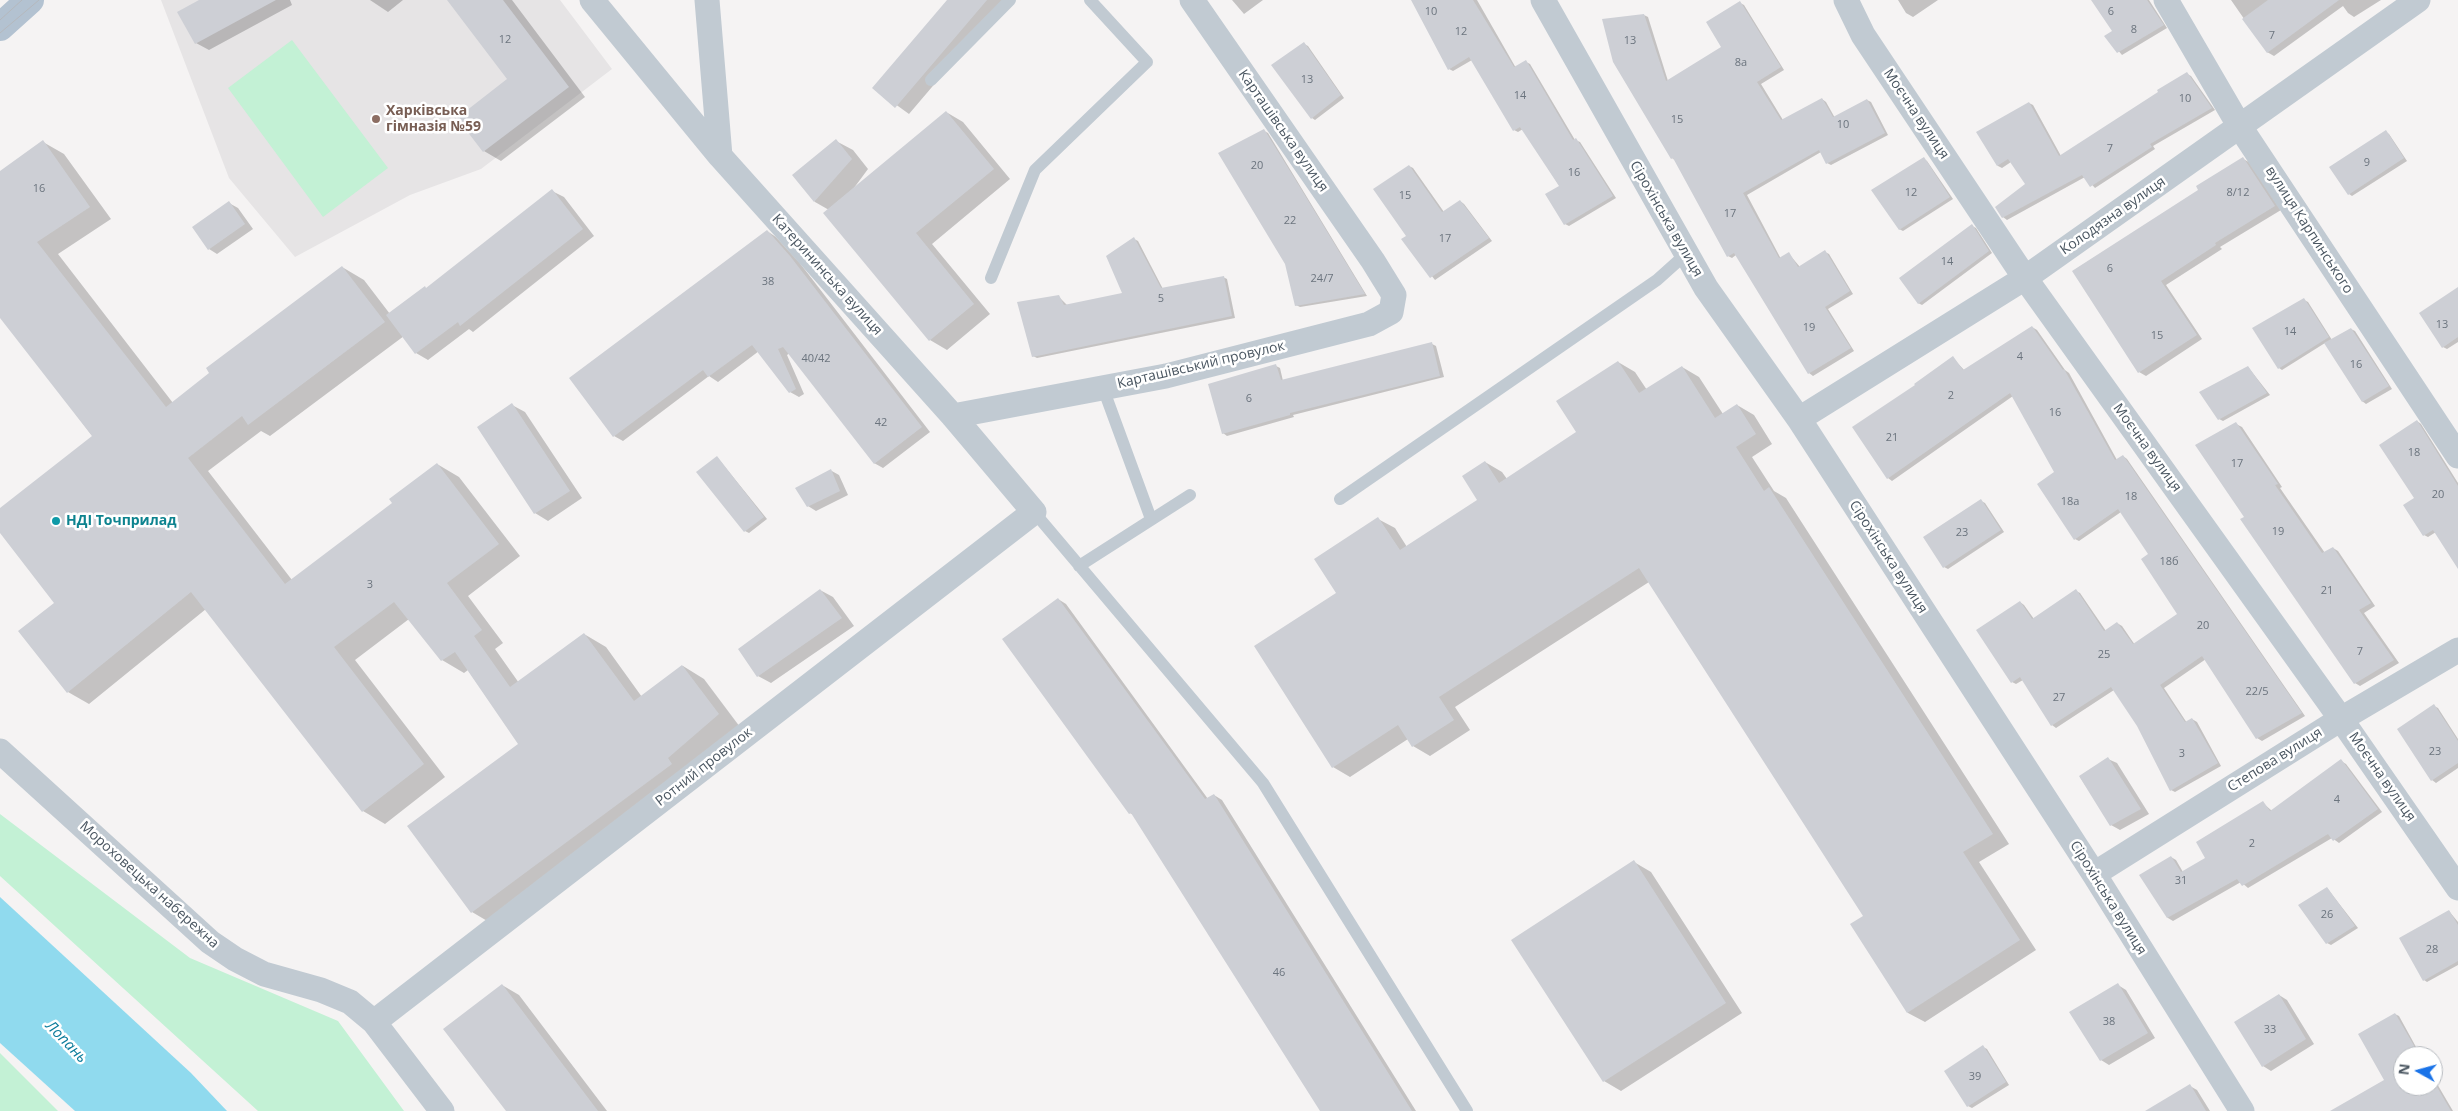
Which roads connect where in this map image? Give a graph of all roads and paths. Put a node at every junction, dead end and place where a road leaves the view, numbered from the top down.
1 (30, 0) edge
2 (592, 0) edge
3 (707, 0) edge
4 (1010, 0) edge
5 (1090, 0) edge
6 (1192, 0) edge
7 (1543, 0) edge
8 (1846, 0) edge
9 (2166, 0) edge
10 (2418, 0) edge
11 (0, 27) edge
12 (931, 80) dead end
13 (2240, 127) junction
14 (720, 156) junction
15 (1686, 254) junction
16 (1373, 261) joint
17 (991, 278) dead end
18 (2025, 278) junction
19 (1103, 388) junction
20 (953, 416) junction
21 (1799, 419) junction
22 (2458, 456) edge
23 (1190, 495) dead end
24 (1340, 499) dead end
25 (1034, 512) junction
26 (1151, 519) junction
27 (1079, 566) junction
28 (2458, 650) edge
29 (2341, 719) junction
30 (0, 751) edge
31 (2094, 874) junction
32 (2458, 888) edge
33 (374, 1022) junction
34 (442, 1111) edge
35 (1467, 1111) edge
36 (2242, 1111) edge

1 - 11 main road
2 - 14 street, Катерининська вулиця
3 - 14 street
4 - 12 lane
5 - 17 lane
6 - 16 street, Карташівська вулиця
7 - 15 street, Сірохінська вулиця
8 - 18 street, Моєчна вулиця
9 - 13 street, вулиця Карпинського
10 - 13 street, Колодязна вулиця
13 - 18 street, Колодязна вулиця
13 - 22 street, вулиця Карпинського
14 - 20 street, Катерининська вулиця
15 - 21 street, Сірохінська вулиця
15 - 24 lane
16 - 19 street, Карташівський провулок
18 - 21 street, Колодязна вулиця
18 - 29 street, Моєчна вулиця
19 - 20 street, Карташівський провулок
19 - 26 lane
20 - 25 street, Катерининська вулиця
21 - 31 street, Сірохінська вулиця
23 - 26 lane
25 - 27 lane
25 - 33 street, Ротний провулок
26 - 27 lane
27 - 35 lane
28 - 29 street, Степова вулиця
29 - 31 street, Степова вулиця
29 - 32 street, Моєчна вулиця
30 - 33 street, Мороховецька набережна
31 - 36 street, Сірохінська вулиця
33 - 34 street, Мороховецька набережна

